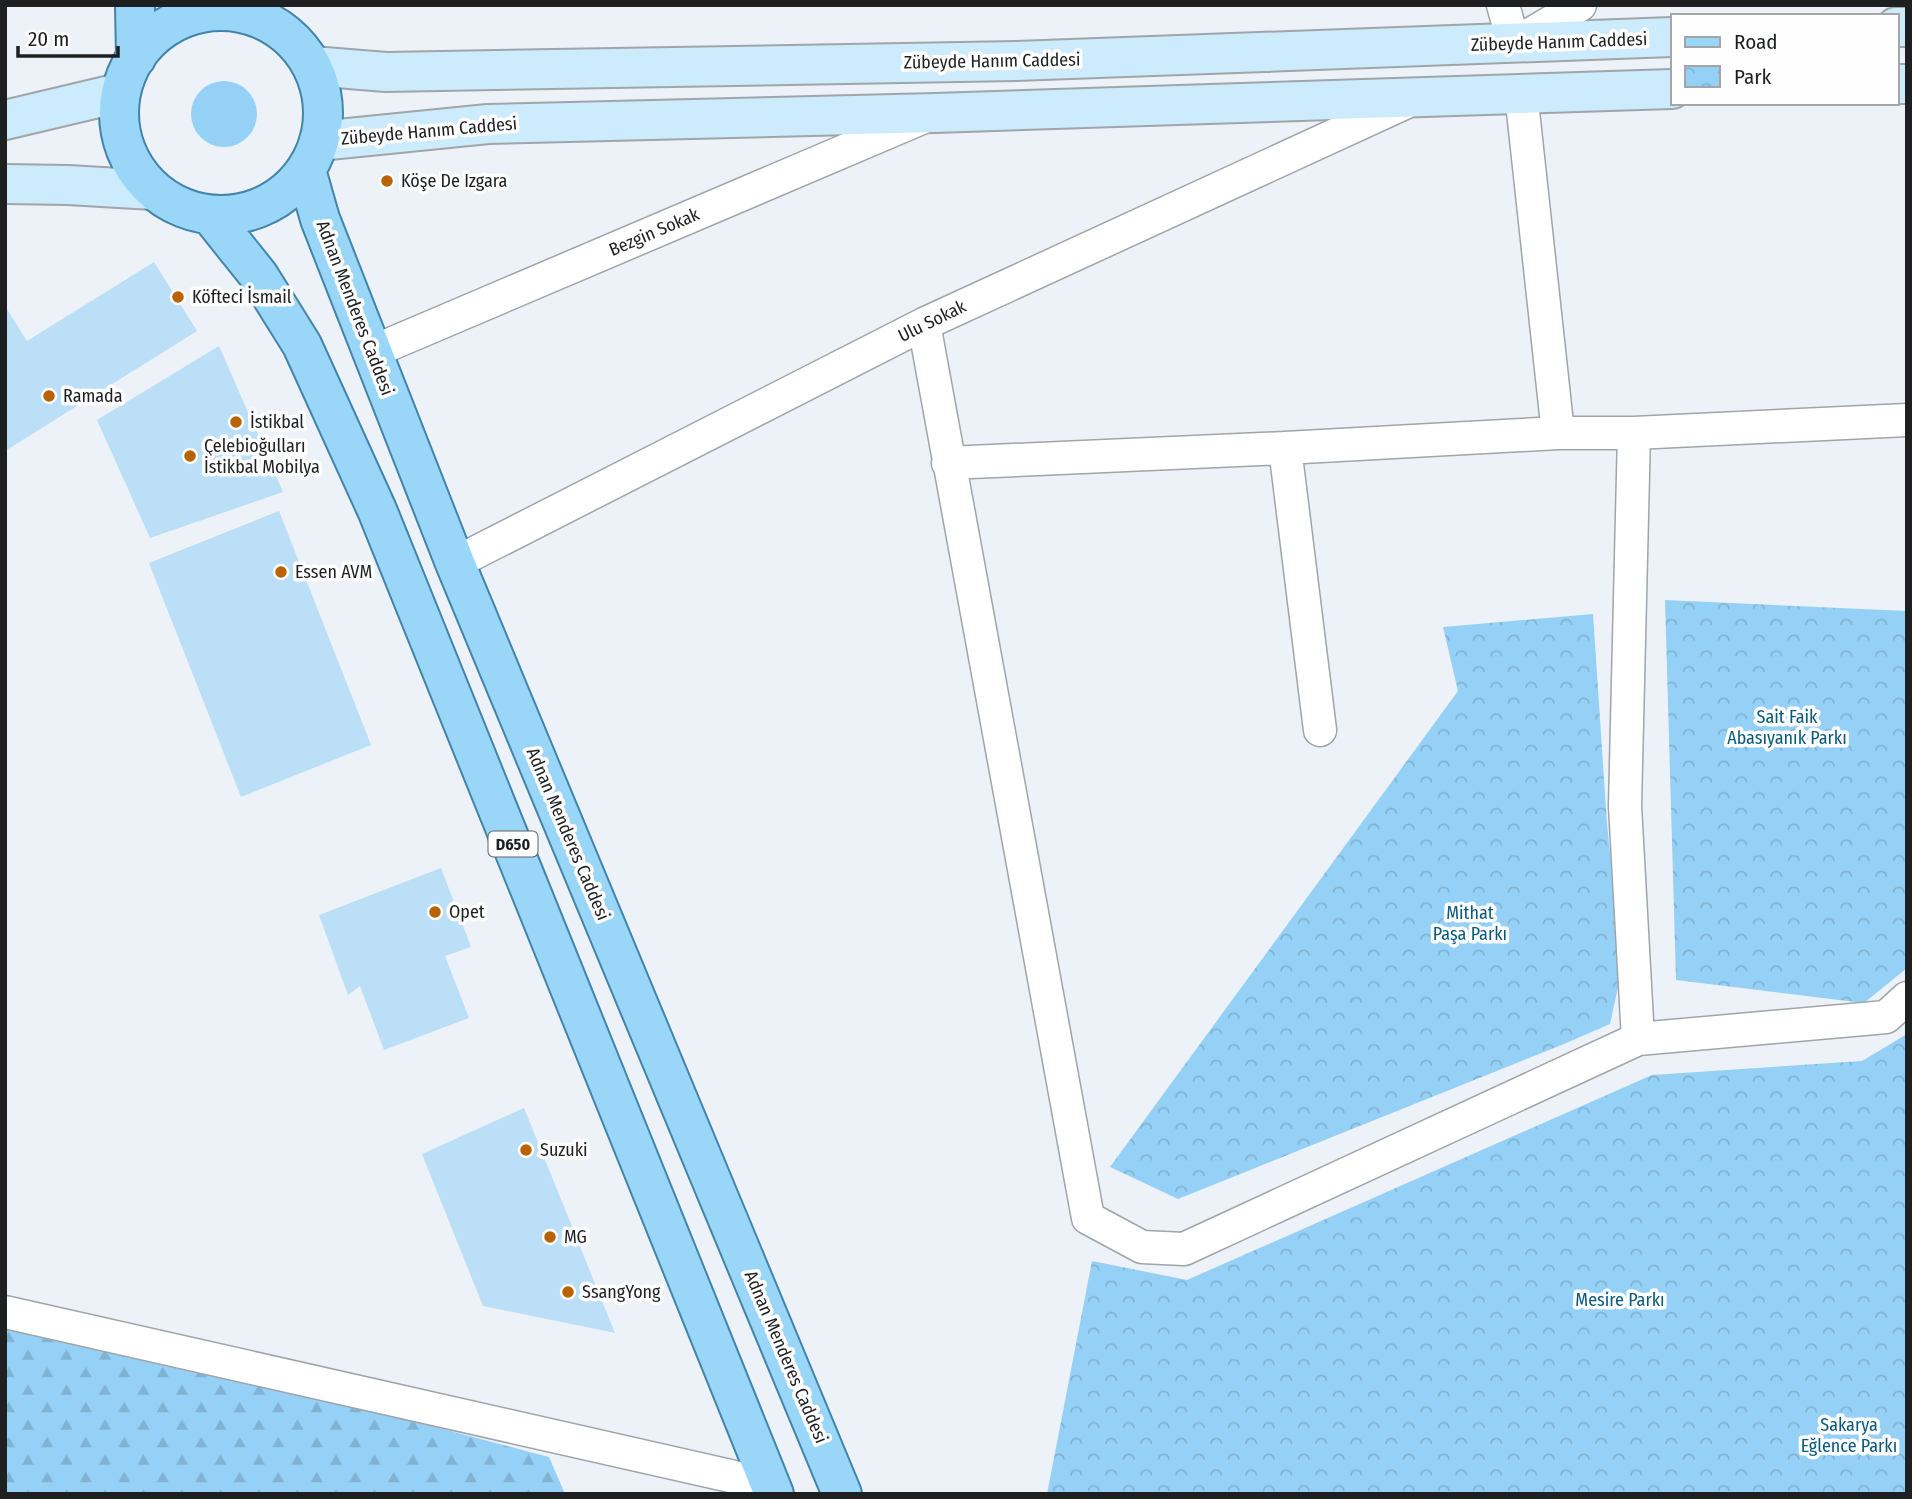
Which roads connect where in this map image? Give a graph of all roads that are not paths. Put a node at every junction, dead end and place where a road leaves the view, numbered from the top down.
1 (135, 5) edge
2 (1503, 5) edge
3 (1580, 5) edge
4 (257, 12) edge
5 (1671, 37) edge
6 (1514, 44) junction
7 (136, 58) junction
8 (312, 66) junction
9 (1671, 89) edge
10 (119, 93) junction
11 (1521, 93) junction
12 (1418, 97) junction
13 (935, 113) junction
14 (5, 120) edge
15 (312, 155) junction
16 (5, 184) edge
17 (153, 190) junction
18 (211, 216) junction
19 (925, 324) junction
20 (372, 352) junction
21 (1907, 420) edge
22 (1558, 433) junction
23 (1634, 433) junction
24 (1285, 448) junction
25 (948, 463) junction
26 (455, 563) junction
27 (1320, 730) dead end
28 (1907, 998) edge
29 (1637, 1039) junction
30 (5, 1312) edge
31 (772, 1489) edge
32 (842, 1494) edge

1 - 7 main road
2 - 6 street
3 - 6 street
4 - 7 main road
4 - 8 main road
5 - 6 main road, Zübeyde Hanım Caddesi
6 - 8 main road, Zübeyde Hanım Caddesi
7 - 10 main road
8 - 15 main road
9 - 11 main road, Zübeyde Hanım Caddesi
10 - 14 main road
10 - 17 main road
11 - 12 main road, Zübeyde Hanım Caddesi
11 - 22 street
12 - 13 main road, Zübeyde Hanım Caddesi
12 - 19 street, Ulu Sokak
13 - 15 main road, Zübeyde Hanım Caddesi
13 - 20 street, Bezgin Sokak
15 - 18 main road
15 - 20 main road, Adnan Menderes Caddesi
16 - 17 main road
17 - 18 main road
18 - 31 main road, D650
19 - 25 street
19 - 26 street, Ulu Sokak
20 - 26 main road, Adnan Menderes Caddesi
21 - 23 street
22 - 23 street
22 - 24 street
23 - 29 street
24 - 25 street
24 - 27 street
25 - 29 street
26 - 32 main road, Adnan Menderes Caddesi
28 - 29 street
30 - 31 street

